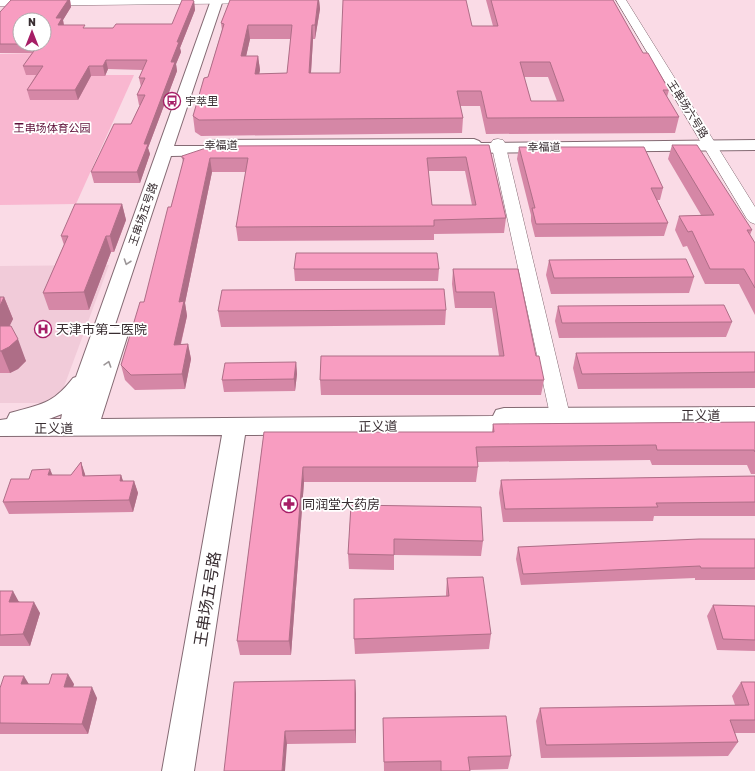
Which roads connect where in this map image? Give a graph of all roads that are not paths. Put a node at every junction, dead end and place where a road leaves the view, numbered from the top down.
1 (217, 0) edge
2 (224, 0) edge
3 (273, 0) edge
4 (621, 0) edge
5 (0, 2) edge
6 (755, 141) edge
7 (710, 143) junction
8 (498, 145) junction
9 (755, 145) edge
10 (171, 148) junction
11 (755, 219) edge
12 (89, 380) dead end
13 (755, 415) edge
14 (561, 420) junction
15 (8, 423) edge
16 (80, 423) junction
17 (755, 423) edge
18 (235, 427) junction
19 (178, 771) edge

1 - 2 street
1 - 5 street
1 - 10 street, 王串场五号路
2 - 3 street
2 - 10 street, 王串场五号路
4 - 7 street, 王串场六号路
6 - 7 street, 幸福道
7 - 8 street, 幸福道
7 - 9 street, 幸福道
7 - 11 street, 王串场六号路
8 - 10 street, 幸福道
8 - 14 street
10 - 16 street, 王串场五号路
12 - 15 street
13 - 14 street, 正义道
14 - 16 street, 正义道
14 - 17 street, 正义道
14 - 18 street, 正义道
15 - 16 street, 正义道
16 - 18 street, 正义道
18 - 19 street, 王串场五号路

